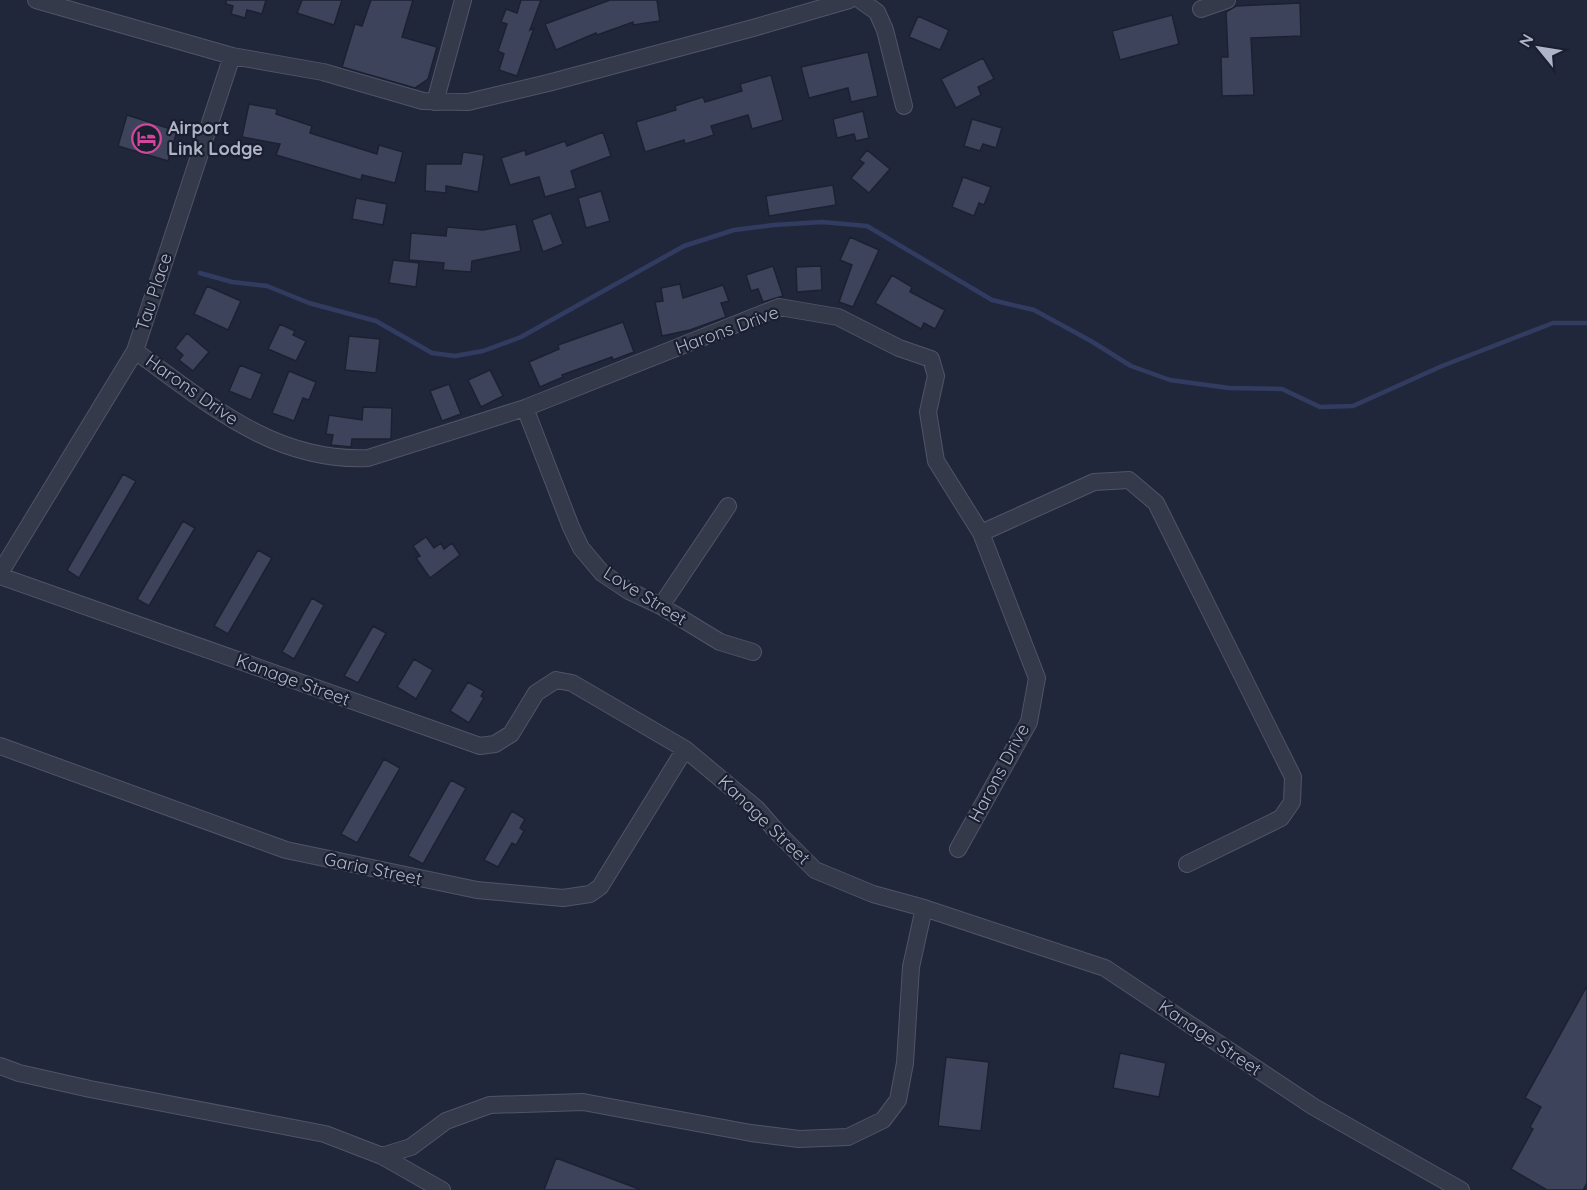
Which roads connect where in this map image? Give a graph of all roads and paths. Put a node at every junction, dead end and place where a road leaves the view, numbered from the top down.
1 (36, 0) edge
2 (463, 0) edge
3 (849, 0) edge
4 (860, 0) edge
5 (1227, 0) edge
6 (1202, 9) dead end
7 (232, 56) junction
8 (435, 102) junction
9 (904, 106) dead end
10 (135, 351) junction
11 (525, 408) junction
12 (728, 506) dead end
13 (981, 533) junction
14 (0, 574) edge
15 (661, 606) junction
16 (753, 652) dead end
17 (0, 746) edge
18 (685, 749) junction
19 (958, 849) dead end
20 (1187, 864) dead end
21 (924, 908) junction
22 (0, 1066) edge
23 (382, 1156) junction
24 (442, 1190) edge
25 (1461, 1190) edge

1 - 7 street
2 - 8 street
3 - 8 street
4 - 9 street
5 - 6 street
7 - 8 street
7 - 10 street, Tau Place
10 - 11 street, Harons Drive
10 - 14 street, Tau Place
11 - 13 street, Harons Drive
11 - 15 street, Love Street
12 - 15 street
13 - 19 street, Harons Drive
13 - 20 street
14 - 18 street, Kanage Street
15 - 16 street, Love Street
17 - 18 street, Garia Street
18 - 21 street, Kanage Street
21 - 23 street
21 - 25 street, Kanage Street
22 - 23 street
23 - 24 street

